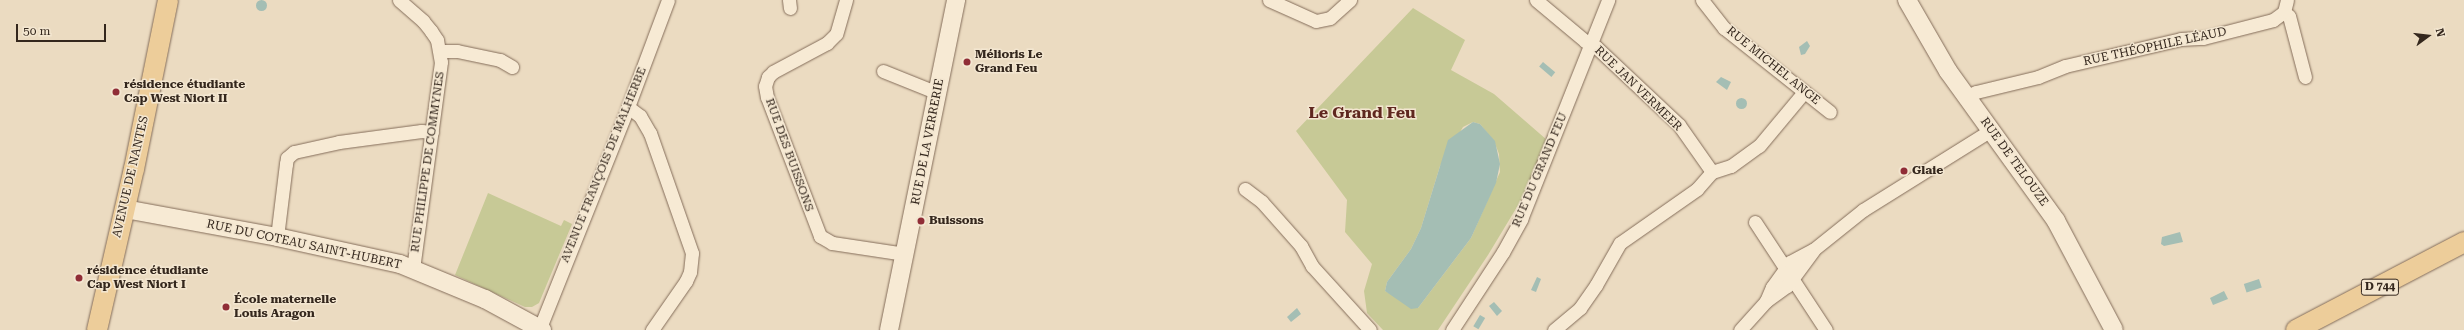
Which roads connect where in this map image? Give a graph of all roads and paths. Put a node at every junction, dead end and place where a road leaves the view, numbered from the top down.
1 (168, 0) edge
2 (399, 0) edge
3 (668, 0) edge
4 (846, 0) edge
5 (956, 0) edge
6 (1269, 0) edge
7 (1350, 0) edge
8 (1536, 0) edge
9 (1608, 0) edge
10 (1702, 0) edge
11 (1907, 0) edge
12 (2286, 6) edge
13 (1591, 44) junction
14 (440, 51) junction
15 (512, 67) dead end
16 (882, 71) dead end
17 (2305, 77) dead end
18 (1804, 92) junction
19 (938, 93) junction
20 (1967, 96) junction
21 (628, 107) junction
22 (1830, 112) dead end
23 (1991, 130) junction
24 (432, 132) junction
25 (1712, 172) junction
26 (1245, 189) dead end
27 (125, 209) junction
28 (1755, 222) dead end
29 (277, 237) junction
30 (2464, 242) edge
31 (1813, 250) junction
32 (905, 254) junction
33 (1785, 267) junction
34 (413, 268) junction
35 (1793, 279) junction
36 (1766, 301) junction
37 (97, 330) edge
38 (540, 330) edge
39 (652, 330) edge
40 (889, 330) edge
41 (1370, 330) edge
42 (1452, 330) edge
43 (1554, 330) edge
44 (1740, 330) edge
45 (1826, 330) edge
46 (2114, 330) edge
47 (2296, 330) edge

1 - 27 main road, AVENUE DE NANTES
2 - 14 street, RUE PHILIPPE DE COMMYNES
3 - 21 street, AVENUE FRANÇOIS DE MALHERBE
4 - 32 street, RUE DES BUISSONS
5 - 19 street, RUE DE LA VERRERIE
6 - 7 street
8 - 13 street, RUE JAN VERMEER
9 - 13 street, RUE DU GRAND FEU
10 - 18 street, RUE MICHEL ANGE
11 - 20 street, RUE DE TELOUZE
12 - 17 street
12 - 20 street, RUE THÉOPHILE LÉAUD
13 - 25 street, RUE JAN VERMEER
13 - 42 street, RUE DU GRAND FEU
14 - 15 street
14 - 24 street, RUE PHILIPPE DE COMMYNES
16 - 19 street
18 - 22 street, RUE MICHEL ANGE
18 - 25 street
19 - 32 street, RUE DE LA VERRERIE
20 - 23 street, RUE DE TELOUZE
21 - 38 street, AVENUE FRANÇOIS DE MALHERBE
21 - 39 street
23 - 31 street
23 - 46 street, RUE DE TELOUZE
24 - 29 street
24 - 34 street, RUE PHILIPPE DE COMMYNES
25 - 43 street
26 - 41 street
27 - 29 street, RUE DU COTEAU SAINT-HUBERT
27 - 37 main road, AVENUE DE NANTES
28 - 33 street
29 - 34 street, RUE DU COTEAU SAINT-HUBERT
30 - 47 main road, D 744
31 - 33 street
31 - 35 street
32 - 40 street, RUE DE LA VERRERIE
33 - 35 street
33 - 36 street
34 - 38 street, RUE DU COTEAU SAINT-HUBERT
35 - 36 street
35 - 45 street
36 - 44 street

